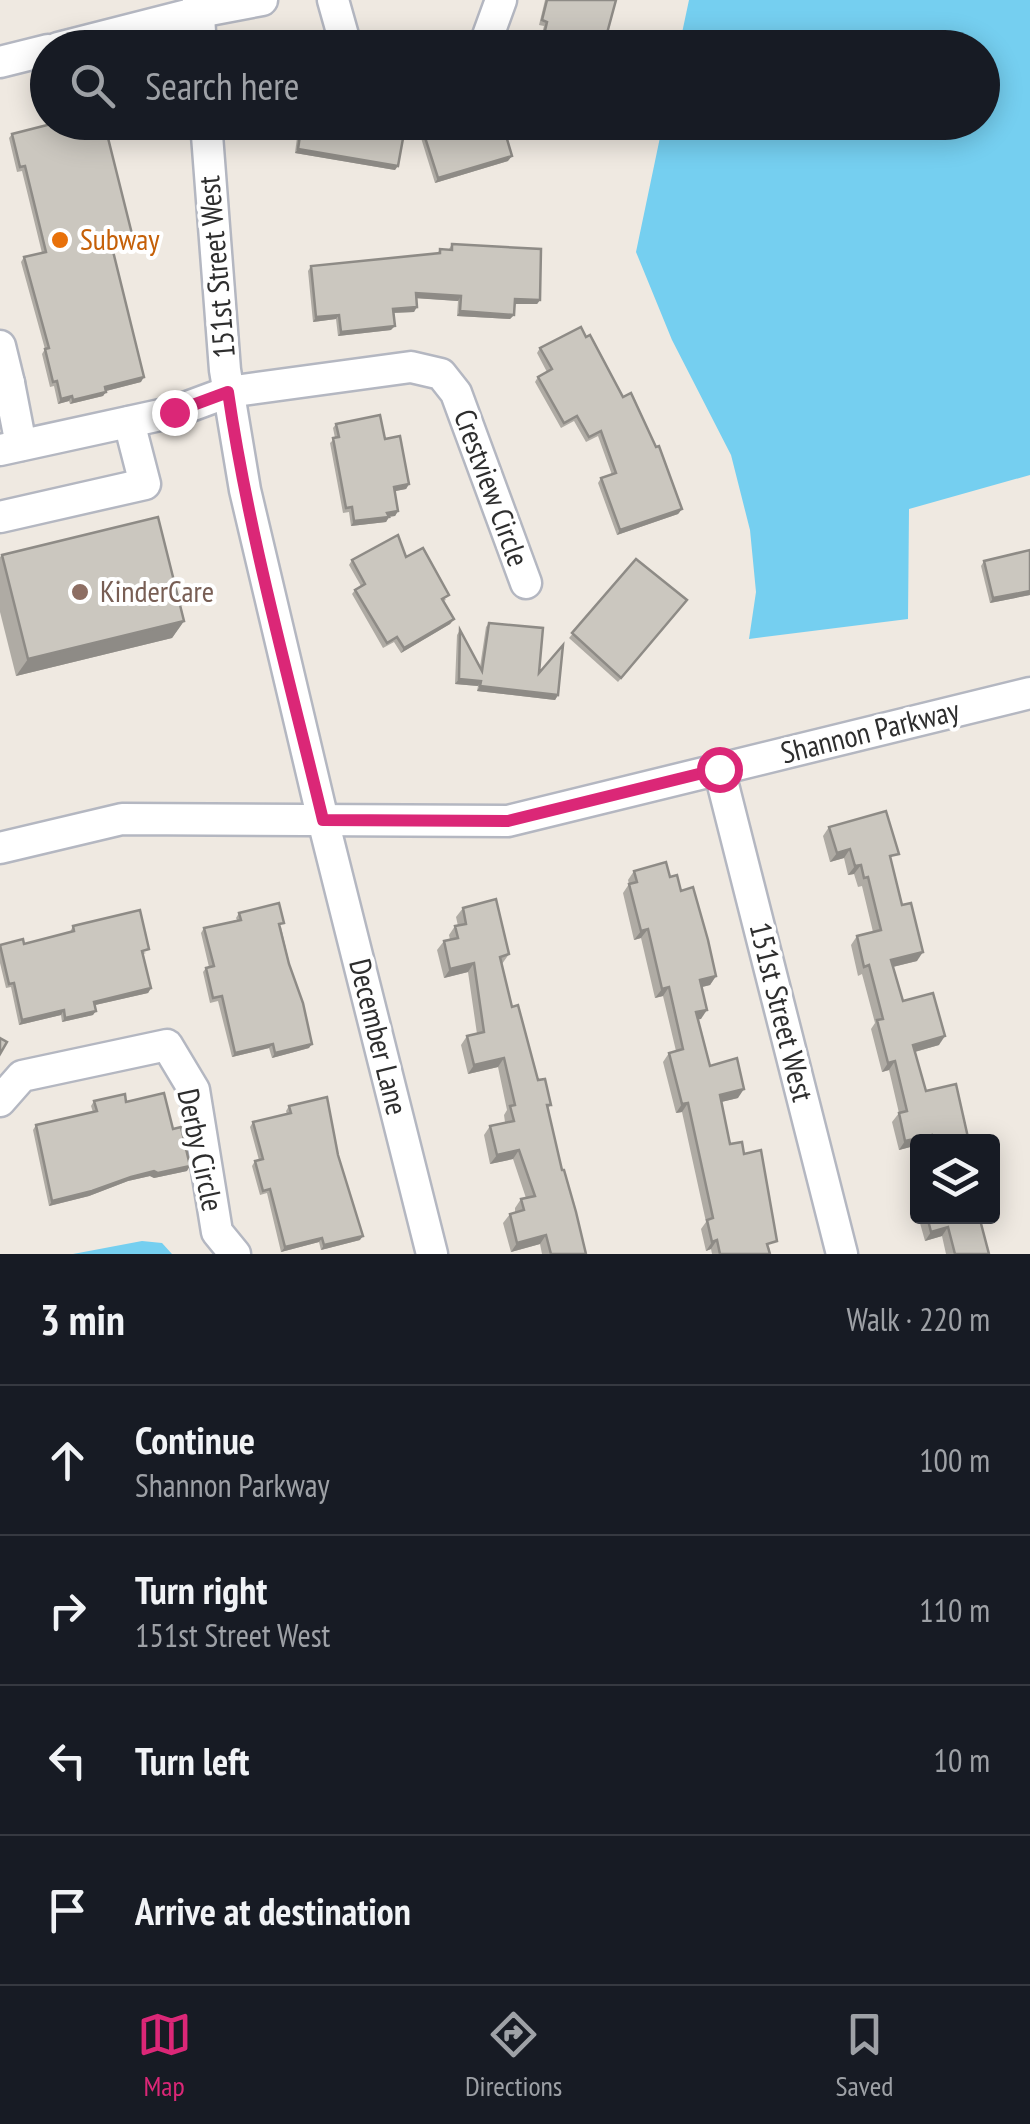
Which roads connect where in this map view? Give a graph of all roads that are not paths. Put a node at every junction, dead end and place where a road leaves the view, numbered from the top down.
1 (262, 0) edge
2 (333, 0) edge
3 (501, 0) edge
4 (198, 6) edge
5 (118, 30) edge
6 (341, 30) edge
7 (490, 30) edge
8 (30, 54) edge
9 (0, 62) edge
10 (207, 140) edge
11 (0, 346) edge
12 (4, 384) edge
13 (228, 392) junction
14 (129, 422) junction
15 (11, 447) edge
16 (0, 517) edge
17 (526, 582) dead end
18 (1030, 693) edge
19 (719, 769) junction
20 (323, 820) junction
21 (0, 848) edge
22 (0, 1101) edge
23 (235, 1254) edge
24 (432, 1254) edge
25 (842, 1254) edge

1 - 4 street
2 - 6 street
3 - 7 street
4 - 5 street
8 - 9 street
10 - 13 street, 151st Street West
11 - 12 street
12 - 15 street
13 - 14 street
13 - 17 street, Crestview Circle
13 - 20 street, 151st Street West
14 - 15 street
14 - 16 street
18 - 19 street, Shannon Parkway
19 - 20 street, Shannon Parkway
19 - 25 street, 151st Street West
20 - 21 street, Shannon Parkway
20 - 24 street, December Lane
22 - 23 street, Derby Circle

